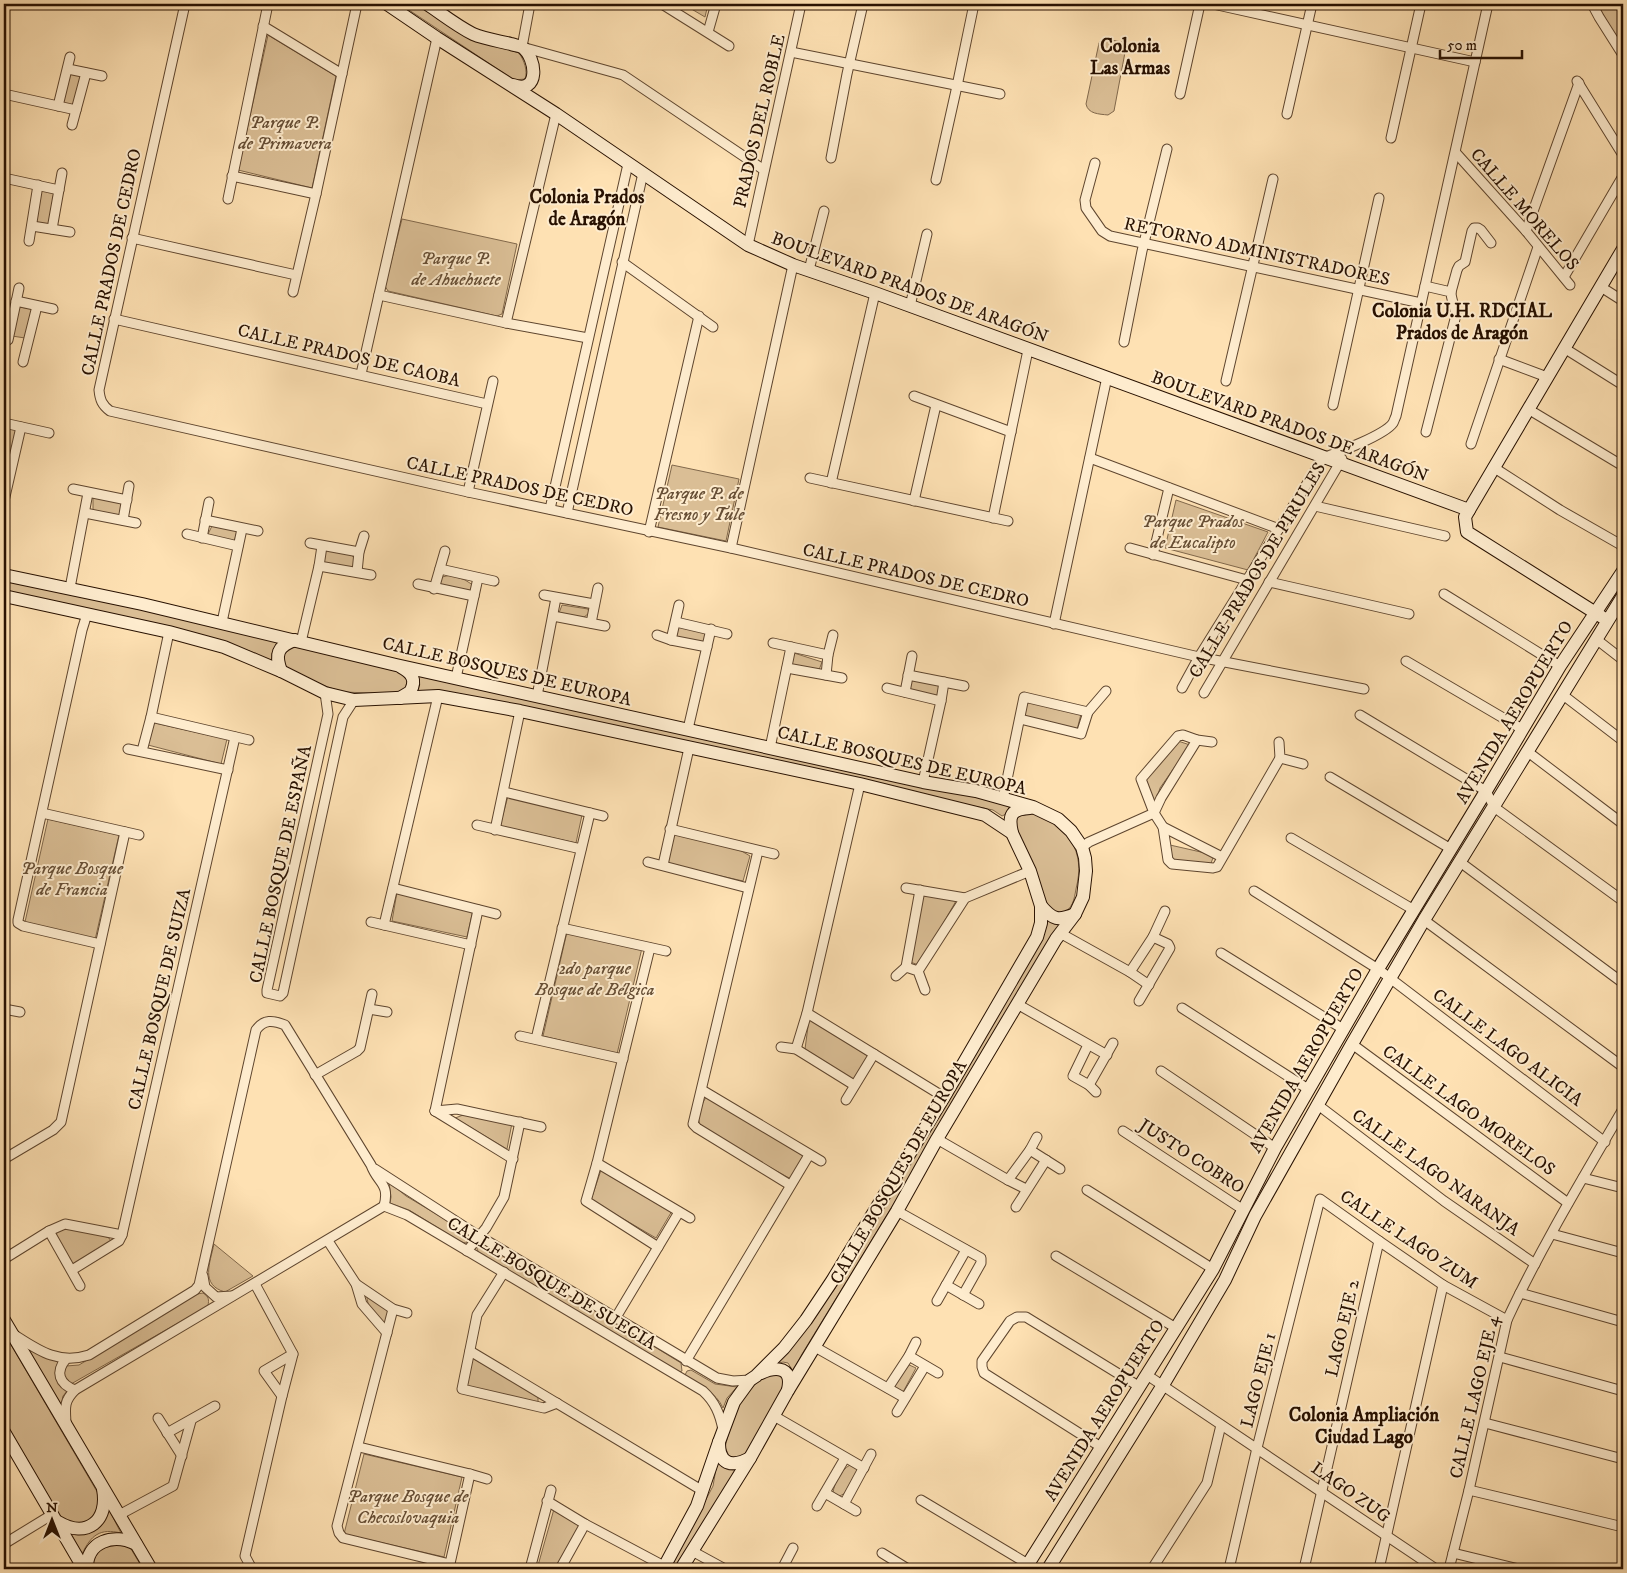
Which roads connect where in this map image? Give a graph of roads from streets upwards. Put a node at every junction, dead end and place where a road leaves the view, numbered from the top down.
1 (185, 4) edge
2 (268, 4) edge
3 (357, 4) edge
4 (387, 4) edge
5 (427, 4) edge
6 (530, 4) edge
7 (662, 4) edge
8 (716, 4) edge
9 (801, 4) edge
10 (863, 4) edge
11 (974, 4) edge
12 (1200, 4) edge
13 (1213, 4) edge
14 (1312, 4) edge
15 (1421, 4) edge
16 (1488, 4) edge
17 (1592, 4) edge
18 (1620, 4) edge
19 (1623, 6) edge
20 (442, 8) edge
21 (1306, 24) junction
22 (263, 26) junction
23 (708, 32) junction
24 (437, 38) junction
25 (729, 46) dead end
26 (522, 47) junction
27 (1412, 48) junction
28 (791, 52) junction
29 (1623, 56) edge
30 (70, 57) dead end
31 (1475, 62) junction
32 (849, 63) junction
33 (68, 69) junction
34 (86, 73) junction
35 (342, 74) junction
36 (102, 76) dead end
37 (510, 84) junction
38 (958, 86) junction
39 (4, 94) edge
40 (1000, 94) dead end
41 (1180, 94) dead end
42 (58, 106) junction
43 (76, 110) junction
44 (556, 114) junction
45 (1288, 114) dead end
46 (72, 126) dead end
47 (1391, 138) dead end
48 (1167, 149) dead end
49 (1456, 154) junction
50 (1623, 155) edge
51 (831, 158) dead end
52 (1095, 163) dead end
53 (628, 164) junction
54 (764, 170) junction
55 (62, 173) dead end
56 (643, 173) junction
57 (232, 176) junction
58 (1623, 176) edge
59 (4, 178) edge
60 (1273, 178) dead end
61 (936, 180) dead end
62 (38, 185) junction
63 (59, 190) junction
64 (316, 194) junction
65 (1379, 198) dead end
66 (228, 199) dead end
67 (824, 211) dead end
68 (32, 226) junction
69 (52, 229) junction
70 (1526, 231) junction
71 (70, 232) dead end
72 (927, 234) dead end
73 (132, 238) junction
74 (29, 241) dead end
75 (1144, 243) junction
76 (1491, 243) dead end
77 (748, 245) junction
78 (1538, 247) junction
79 (1623, 249) edge
80 (622, 262) junction
81 (793, 265) junction
82 (1252, 266) junction
83 (809, 270) junction
84 (296, 275) junction
85 (1564, 277) junction
86 (1425, 286) junction
87 (1570, 286) dead end
88 (1601, 287) junction
89 (19, 288) dead end
90 (1359, 290) junction
91 (293, 292) dead end
92 (1451, 292) junction
93 (875, 293) junction
94 (379, 295) junction
95 (16, 301) junction
96 (1623, 301) edge
97 (1421, 303) junction
98 (37, 306) junction
99 (910, 306) junction
100 (53, 309) dead end
101 (698, 316) junction
102 (114, 319) junction
103 (506, 323) junction
104 (714, 327) dead end
105 (588, 338) junction
106 (6, 340) edge
107 (1124, 342) dead end
108 (26, 344) junction
109 (1564, 348) junction
110 (1028, 350) junction
111 (1499, 359) junction
112 (23, 362) dead end
113 (360, 374) junction
114 (1547, 377) junction
115 (1107, 378) junction
116 (492, 381) dead end
117 (1226, 381) dead end
118 (1623, 385) edge
119 (914, 396) dead end
120 (488, 404) junction
121 (936, 404) junction
122 (1333, 405) dead end
123 (1528, 408) junction
124 (4, 423) edge
125 (21, 427) junction
126 (1011, 432) junction
127 (1426, 432) dead end
128 (49, 433) dead end
129 (1471, 444) dead end
130 (1348, 449) junction
131 (1090, 458) junction
132 (1322, 458) junction
133 (1339, 464) junction
134 (1623, 466) edge
135 (1493, 467) junction
136 (810, 478) dead end
137 (6, 479) edge
138 (830, 483) junction
139 (129, 486) dead end
140 (1168, 488) junction
141 (73, 489) dead end
142 (468, 492) junction
143 (88, 493) junction
144 (127, 500) junction
145 (4, 501) edge
146 (914, 501) junction
147 (209, 502) dead end
148 (1315, 506) junction
149 (550, 510) junction
150 (1468, 510) junction
151 (566, 512) junction
152 (85, 513) junction
153 (993, 518) junction
154 (124, 520) junction
155 (206, 520) junction
156 (1008, 521) dead end
157 (136, 523) dead end
158 (242, 529) junction
159 (1279, 529) junction
160 (258, 531) dead end
161 (649, 532) junction
162 (187, 534) dead end
163 (364, 536) dead end
164 (1446, 536) dead end
165 (202, 538) junction
166 (310, 544) dead end
167 (238, 546) junction
168 (322, 546) junction
169 (1623, 546) edge
170 (731, 548) junction
171 (1130, 548) dead end
172 (445, 551) dead end
173 (360, 552) junction
174 (1153, 555) junction
175 (319, 566) junction
176 (440, 569) junction
177 (1623, 571) edge
178 (357, 572) junction
179 (4, 575) edge
180 (371, 575) dead end
181 (478, 578) junction
182 (1247, 580) junction
183 (494, 581) dead end
184 (1269, 582) junction
185 (418, 584) dead end
186 (70, 588) junction
187 (598, 588) dead end
188 (434, 589) junction
189 (1444, 594) dead end
190 (544, 595) dead end
191 (4, 596) edge
192 (474, 596) junction
193 (1623, 596) edge
194 (556, 598) junction
195 (594, 604) junction
196 (679, 605) dead end
197 (1596, 613) junction
198 (87, 614) junction
199 (1409, 614) dead end
200 (553, 616) junction
201 (1608, 621) junction
202 (222, 622) junction
203 (676, 622) junction
204 (591, 623) junction
205 (1054, 624) junction
206 (605, 626) dead end
207 (711, 629) junction
208 (169, 632) junction
209 (727, 634) dead end
210 (657, 635) dead end
211 (833, 635) dead end
212 (1596, 639) junction
213 (672, 640) junction
214 (298, 641) junction
215 (773, 644) dead end
216 (791, 647) junction
217 (707, 648) junction
218 (828, 655) junction
219 (912, 656) dead end
220 (1199, 657) junction
221 (1623, 660) edge
222 (1222, 661) junction
223 (1406, 661) dead end
224 (396, 665) junction
225 (1560, 666) junction
226 (787, 668) junction
227 (281, 671) junction
228 (908, 674) junction
229 (826, 675) junction
230 (456, 678) junction
231 (842, 678) dead end
232 (944, 682) junction
233 (964, 686) dead end
234 (887, 688) dead end
235 (1182, 688) dead end
236 (1364, 689) dead end
237 (1106, 691) dead end
238 (905, 692) junction
239 (325, 693) junction
240 (1204, 693) dead end
241 (1563, 695) junction
242 (438, 696) junction
243 (537, 696) junction
244 (397, 699) junction
245 (354, 700) junction
246 (941, 701) junction
247 (520, 711) junction
248 (1088, 712) junction
249 (1360, 715) dead end
250 (151, 717) junction
251 (1020, 719) junction
252 (688, 729) junction
253 (1522, 729) junction
254 (236, 737) junction
255 (249, 740) dead end
256 (1197, 740) junction
257 (1623, 741) edge
258 (1212, 742) dead end
259 (1280, 742) dead end
260 (689, 748) junction
261 (770, 748) junction
262 (128, 749) dead end
263 (142, 751) junction
264 (1528, 752) junction
265 (1280, 758) junction
266 (1303, 764) dead end
267 (228, 770) junction
268 (1330, 777) dead end
269 (923, 782) junction
270 (860, 784) junction
271 (1486, 791) junction
272 (504, 792) junction
273 (1003, 798) junction
274 (1494, 807) junction
275 (1033, 808) junction
276 (42, 813) junction
277 (590, 813) junction
278 (1154, 813) junction
279 (603, 816) dead end
280 (1623, 824) edge
281 (477, 825) dead end
282 (1163, 827) junction
283 (670, 829) junction
284 (495, 830) junction
285 (125, 832) junction
286 (1012, 833) junction
287 (138, 835) dead end
288 (1291, 838) dead end
289 (1082, 847) junction
290 (581, 849) junction
291 (1451, 849) junction
292 (758, 851) junction
293 (774, 854) dead end
294 (1222, 857) junction
295 (648, 862) dead end
296 (1460, 862) junction
297 (663, 865) junction
298 (1030, 871) junction
299 (393, 888) junction
300 (748, 888) junction
301 (906, 888) dead end
302 (920, 890) junction
303 (1254, 891) dead end
304 (965, 898) junction
305 (1623, 901) edge
306 (1041, 906) junction
307 (478, 910) junction
308 (1414, 910) junction
309 (1165, 911) dead end
310 (496, 914) dead end
311 (1075, 914) junction
312 (1424, 920) junction
313 (372, 922) dead end
314 (384, 925) junction
315 (562, 928) junction
316 (1060, 933) junction
317 (1153, 937) junction
318 (100, 944) junction
319 (471, 945) junction
320 (650, 948) junction
321 (666, 951) dead end
322 (1220, 953) dead end
323 (906, 968) junction
324 (1378, 969) junction
325 (918, 972) junction
326 (1130, 972) junction
327 (896, 976) dead end
328 (1391, 978) junction
329 (1623, 983) edge
330 (1149, 985) junction
331 (925, 990) dead end
332 (372, 994) dead end
333 (1139, 1001) dead end
334 (1017, 1004) junction
335 (1182, 1008) dead end
336 (4, 1009) edge
337 (369, 1009) junction
338 (20, 1012) dead end
339 (387, 1012) dead end
340 (807, 1013) junction
341 (1343, 1028) junction
342 (520, 1036) dead end
343 (536, 1039) junction
344 (1113, 1043) dead end
345 (1352, 1044) junction
346 (1088, 1045) junction
347 (781, 1047) dead end
348 (796, 1049) junction
349 (874, 1054) junction
350 (1107, 1055) junction
351 (623, 1059) junction
352 (1623, 1067) edge
353 (1161, 1071) dead end
354 (315, 1075) junction
355 (854, 1085) junction
356 (1308, 1089) junction
357 (702, 1090) junction
358 (944, 1097) junction
359 (846, 1100) dead end
360 (1318, 1105) junction
361 (435, 1111) junction
362 (1622, 1114) edge
363 (520, 1122) junction
364 (541, 1127) dead end
365 (1123, 1131) dead end
366 (1037, 1137) dead end
367 (937, 1139) junction
368 (1605, 1142) junction
369 (1275, 1148) junction
370 (1030, 1150) junction
371 (809, 1155) junction
372 (513, 1158) junction
373 (4, 1159) edge
374 (1046, 1160) junction
375 (821, 1162) dead end
376 (597, 1163) junction
377 (371, 1166) junction
378 (1060, 1169) dead end
379 (1583, 1178) junction
380 (1008, 1180) junction
381 (790, 1185) junction
382 (1623, 1188) edge
383 (1026, 1189) junction
384 (1087, 1190) dead end
385 (1320, 1199) joint
386 (1568, 1203) junction
387 (384, 1206) junction
388 (1016, 1207) dead end
389 (1242, 1209) junction
390 (897, 1211) junction
391 (680, 1212) junction
392 (690, 1218) dead end
393 (1233, 1229) junction
394 (48, 1231) junction
395 (1552, 1234) junction
396 (122, 1235) junction
397 (1245, 1235) junction
398 (479, 1236) junction
399 (328, 1241) junction
400 (1379, 1241) junction
401 (658, 1247) junction
402 (966, 1250) junction
403 (467, 1251) junction
404 (1623, 1253) edge
405 (1056, 1256) dead end
406 (4, 1259) edge
407 (1535, 1264) junction
408 (1213, 1269) junction
409 (72, 1270) junction
410 (504, 1272) junction
411 (202, 1273) junction
412 (255, 1284) junction
413 (356, 1284) junction
414 (1443, 1284) junction
415 (946, 1285) junction
416 (80, 1286) dead end
417 (1520, 1293) junction
418 (963, 1295) junction
419 (234, 1296) junction
420 (937, 1301) dead end
421 (979, 1304) dead end
422 (393, 1309) junction
423 (407, 1313) dead end
424 (615, 1318) junction
425 (4, 1320) edge
426 (1507, 1320) junction
427 (1623, 1322) edge
428 (1176, 1328) junction
429 (11, 1332) junction
430 (387, 1333) junction
431 (916, 1342) dead end
432 (815, 1346) junction
433 (470, 1351) junction
434 (293, 1354) junction
435 (909, 1356) junction
436 (1500, 1356) junction
437 (66, 1359) junction
438 (686, 1361) junction
439 (925, 1366) junction
440 (938, 1373) dead end
441 (1147, 1375) junction
442 (753, 1378) junction
443 (1163, 1385) junction
444 (1140, 1387) junction
445 (888, 1388) junction
446 (75, 1390) junction
447 (1623, 1390) edge
448 (787, 1392) junction
449 (282, 1396) junction
450 (905, 1398) junction
451 (557, 1403) junction
452 (215, 1406) dead end
453 (898, 1412) dead end
454 (774, 1416) junction
455 (158, 1418) dead end
456 (191, 1421) junction
457 (1485, 1423) junction
458 (66, 1426) junction
459 (1221, 1426) junction
460 (4, 1432) edge
461 (167, 1433) junction
462 (721, 1436) junction
463 (359, 1447) junction
464 (1101, 1447) junction
465 (1257, 1448) junction
466 (871, 1454) dead end
467 (182, 1456) junction
468 (750, 1458) junction
469 (845, 1458) junction
470 (1623, 1459) edge
471 (864, 1468) junction
472 (470, 1474) junction
473 (487, 1479) dead end
474 (102, 1485) junction
475 (551, 1490) dead end
476 (1469, 1490) junction
477 (702, 1491) junction
478 (1321, 1491) junction
479 (825, 1493) junction
480 (921, 1500) dead end
481 (547, 1501) junction
482 (844, 1504) junction
483 (817, 1506) dead end
484 (856, 1510) dead end
485 (119, 1515) junction
486 (56, 1518) junction
487 (585, 1524) junction
488 (1623, 1527) edge
489 (1386, 1536) junction
490 (4, 1544) edge
491 (136, 1544) junction
492 (793, 1548) dead end
493 (692, 1550) junction
494 (882, 1553) dead end
495 (1453, 1553) junction
496 (449, 1567) edge
497 (1028, 1567) edge
498 (664, 1568) edge
499 (786, 1568) edge
500 (86, 1569) edge
501 (151, 1569) edge
502 (252, 1569) edge
503 (530, 1569) edge
504 (560, 1569) edge
505 (681, 1569) edge
506 (725, 1569) edge
507 (908, 1569) edge
508 (1048, 1569) edge
509 (1152, 1569) edge
510 (1229, 1569) edge
511 (1304, 1569) edge
512 (1379, 1569) edge
513 (1436, 1569) edge
514 (1449, 1569) edge
515 (1519, 1569) edge

1 - 73 street, CALLE PRADOS DE CEDRO
2 - 22 street
3 - 35 street
4 - 24 street, BOULEVARD PRADOS DE ARAGÓN
5 - 20 street
6 - 26 street
7 - 23 street
8 - 23 street
9 - 28 street, PRADOS DEL ROBLE
10 - 32 street
11 - 38 street
12 - 41 street
13 - 21 street
14 - 21 street
15 - 27 street
16 - 31 street
17 - 29 street
18 - 19 street
20 - 26 street
21 - 27 street
21 - 45 street
22 - 35 street
22 - 57 street
23 - 25 street
24 - 37 street, BOULEVARD PRADOS DE ARAGÓN
24 - 94 street
26 - 37 street
26 - 54 street
27 - 31 street
27 - 47 street
28 - 32 street
28 - 54 street, PRADOS DEL ROBLE
30 - 33 street
31 - 49 street
32 - 38 street
32 - 51 street
33 - 34 street
33 - 42 street
34 - 36 street
34 - 43 street
35 - 64 street
37 - 44 street, BOULEVARD PRADOS DE ARAGÓN
38 - 40 street
38 - 61 street
39 - 42 street
42 - 43 street
43 - 46 street
44 - 53 street, BOULEVARD PRADOS DE ARAGÓN
44 - 103 street
48 - 75 street
49 - 70 street, CALLE MORELOS
49 - 86 street
50 - 70 street
52 - 75 street, RETORNO ADMINISTRADORES
53 - 56 street, BOULEVARD PRADOS DE ARAGÓN
53 - 105 street
54 - 77 street, PRADOS DEL ROBLE
55 - 63 street
56 - 77 street, BOULEVARD PRADOS DE ARAGÓN
56 - 80 street
57 - 64 street
57 - 66 street
58 - 85 street
59 - 62 street
60 - 82 street
62 - 63 street
62 - 68 street
63 - 69 street
64 - 84 street
65 - 90 street
67 - 83 street
68 - 69 street
68 - 74 street
69 - 71 street
70 - 78 street, CALLE MORELOS
72 - 99 street
73 - 84 street
73 - 102 street, CALLE PRADOS DE CEDRO
75 - 82 street, RETORNO ADMINISTRADORES
75 - 107 street
76 - 92 street
77 - 81 street, BOULEVARD PRADOS DE ARAGÓN
78 - 85 street, CALLE MORELOS
78 - 111 street
79 - 88 street
80 - 101 street
80 - 151 street
81 - 83 street, BOULEVARD PRADOS DE ARAGÓN
81 - 170 street
82 - 90 street, RETORNO ADMINISTRADORES
82 - 117 street
83 - 93 street, BOULEVARD PRADOS DE ARAGÓN
84 - 91 street
85 - 87 street, CALLE MORELOS
86 - 92 street
86 - 97 street
88 - 96 street
88 - 109 street
89 - 95 street
90 - 97 street, RETORNO ADMINISTRADORES
90 - 122 street
92 - 127 street
93 - 99 street, BOULEVARD PRADOS DE ARAGÓN
93 - 138 street
94 - 103 street
94 - 113 street
95 - 98 street
95 - 106 street
97 - 130 street
98 - 100 street
98 - 108 street
99 - 110 street, BOULEVARD PRADOS DE ARAGÓN
101 - 104 street
101 - 161 street
102 - 113 street, CALLE PRADOS DE CAOBA
102 - 142 street, CALLE PRADOS DE CEDRO
103 - 105 street
105 - 149 street
106 - 108 street
108 - 112 street
109 - 114 street
109 - 118 street
110 - 115 street, BOULEVARD PRADOS DE ARAGÓN
110 - 126 street
111 - 114 street
111 - 129 street
113 - 120 street, CALLE PRADOS DE CAOBA
114 - 123 street
115 - 131 street
115 - 132 street, BOULEVARD PRADOS DE ARAGÓN
116 - 120 street
119 - 121 street
120 - 142 street
121 - 126 street
121 - 146 street
123 - 134 street
123 - 135 street
124 - 125 street
125 - 128 street
125 - 137 street
126 - 153 street
130 - 132 street
130 - 133 street, CALLE PRADOS DE PIRULES
131 - 140 street
131 - 205 street
132 - 133 street, BOULEVARD PRADOS DE ARAGÓN
132 - 159 street, CALLE PRADOS DE PIRULES
133 - 148 street, CALLE PRADOS DE PIRULES
133 - 150 street, BOULEVARD PRADOS DE ARAGÓN
135 - 150 street
135 - 169 street
136 - 138 street
137 - 145 street
138 - 146 street
139 - 144 street
140 - 159 street
140 - 174 street
141 - 143 street
142 - 149 street, CALLE PRADOS DE CEDRO
143 - 144 street
143 - 152 street
144 - 154 street
146 - 153 street
147 - 155 street
148 - 164 street
148 - 184 street, CALLE PRADOS DE PIRULES
149 - 151 street, CALLE PRADOS DE CEDRO
150 - 197 street
151 - 161 street, CALLE PRADOS DE CEDRO
152 - 154 street
152 - 186 street
153 - 156 street
154 - 157 street
155 - 158 street
155 - 165 street
158 - 160 street
158 - 167 street
159 - 182 street, CALLE PRADOS DE PIRULES
161 - 170 street, CALLE PRADOS DE CEDRO
162 - 165 street
163 - 173 street
165 - 167 street
166 - 168 street
167 - 202 street
168 - 173 street
168 - 175 street
170 - 205 street, CALLE PRADOS DE CEDRO
171 - 174 street
172 - 176 street
173 - 178 street
174 - 182 street
175 - 178 street
175 - 214 street
176 - 181 street
176 - 188 street
177 - 197 street, AVENIDA AEROPUERTO
178 - 180 street
179 - 186 street, CALLE BOSQUES DE EUROPA
181 - 183 street
181 - 192 street
182 - 220 street, CALLE PRADOS DE PIRULES
184 - 199 street
184 - 222 street, CALLE PRADOS DE PIRULES
185 - 188 street
186 - 202 street, CALLE BOSQUES DE EUROPA
187 - 195 street
188 - 192 street
189 - 225 street
190 - 194 street
191 - 198 street, CALLE BOSQUES DE EUROPA
192 - 230 street
193 - 201 street, AVENIDA AEROPUERTO
194 - 195 street
194 - 200 street
195 - 204 street
196 - 203 street
197 - 201 street
197 - 225 street, AVENIDA AEROPUERTO
198 - 208 street, CALLE BOSQUES DE EUROPA
198 - 276 street
200 - 204 street
200 - 243 street
201 - 212 street, AVENIDA AEROPUERTO
202 - 214 street, CALLE BOSQUES DE EUROPA
203 - 207 street
203 - 213 street
204 - 206 street
205 - 220 street, CALLE PRADOS DE CEDRO
207 - 209 street
207 - 217 street
208 - 227 street, CALLE BOSQUES DE EUROPA
208 - 250 street
210 - 213 street
211 - 218 street
212 - 221 street
212 - 241 street, AVENIDA AEROPUERTO
213 - 217 street
214 - 224 street, CALLE BOSQUES DE EUROPA
214 - 227 street
215 - 216 street
216 - 218 street
216 - 226 street
217 - 252 street
218 - 229 street
219 - 228 street
220 - 222 street, CALLE PRADOS DE CEDRO
220 - 235 street, CALLE PRADOS DE PIRULES
222 - 236 street, CALLE PRADOS DE CEDRO
222 - 240 street, CALLE PRADOS DE PIRULES
223 - 253 street
224 - 230 street, CALLE BOSQUES DE EUROPA
224 - 244 street
225 - 253 street, AVENIDA AEROPUERTO
226 - 229 street
226 - 261 street
227 - 239 street, CALLE BOSQUES DE EUROPA
228 - 232 street
228 - 238 street
229 - 231 street
230 - 243 street, CALLE BOSQUES DE EUROPA
232 - 233 street
232 - 246 street
234 - 238 street
237 - 248 street
238 - 246 street
239 - 245 street, CALLE BOSQUES DE EUROPA
239 - 245 street, CALLE BOSQUE DE ESPAÑA
241 - 257 street
241 - 264 street, AVENIDA AEROPUERTO
242 - 244 street, CALLE BOSQUES DE EUROPA
242 - 247 street, CALLE BOSQUES DE EUROPA
242 - 299 street
243 - 252 street, CALLE BOSQUES DE EUROPA
244 - 245 street, CALLE BOSQUES DE EUROPA
246 - 269 street
247 - 260 street, CALLE BOSQUES DE EUROPA
247 - 272 street
248 - 251 street
248 - 251 street
249 - 271 street
250 - 254 street
250 - 263 street
251 - 273 street
252 - 261 street, CALLE BOSQUES DE EUROPA
253 - 271 street, AVENIDA AEROPUERTO
254 - 255 street
254 - 267 street, CALLE BOSQUE DE SUIZA
256 - 258 street
256 - 278 street
256 - 278 street
259 - 265 street
260 - 270 street, CALLE BOSQUES DE EUROPA
260 - 283 street
261 - 269 street, CALLE BOSQUES DE EUROPA
262 - 263 street
263 - 267 street
264 - 274 street, AVENIDA AEROPUERTO
264 - 280 street
265 - 266 street
265 - 294 street
267 - 396 street, CALLE BOSQUE DE SUIZA
268 - 291 street
269 - 273 street, CALLE BOSQUES DE EUROPA
270 - 286 street, CALLE BOSQUES DE EUROPA
270 - 340 street
271 - 274 street
271 - 291 street, AVENIDA AEROPUERTO
272 - 277 street
272 - 284 street
273 - 275 street, CALLE BOSQUES DE EUROPA
274 - 296 street, AVENIDA AEROPUERTO
274 - 305 street
275 - 286 street
275 - 289 street, CALLE BOSQUES DE EUROPA
276 - 285 street
276 - 318 street
277 - 279 street
277 - 290 street
278 - 282 street
278 - 289 street
281 - 284 street
282 - 294 street
282 - 294 street
283 - 292 street
283 - 297 street
284 - 290 street
285 - 287 street
285 - 318 street
286 - 298 street, CALLE BOSQUES DE EUROPA
288 - 308 street
289 - 311 street, CALLE BOSQUES DE EUROPA
290 - 315 street
291 - 308 street, AVENIDA AEROPUERTO
292 - 293 street
292 - 300 street
295 - 297 street
296 - 312 street, AVENIDA AEROPUERTO
296 - 329 street
297 - 300 street
298 - 304 street
298 - 306 street, CALLE BOSQUES DE EUROPA
299 - 307 street
299 - 314 street
300 - 357 street
301 - 302 street
302 - 304 street
302 - 323 street
303 - 324 street, CALLE LAGO ALICIA
304 - 325 street
306 - 311 street
306 - 358 street, CALLE BOSQUES DE EUROPA
307 - 310 street
307 - 319 street
308 - 324 street, AVENIDA AEROPUERTO
309 - 317 street
311 - 316 street, CALLE BOSQUES DE EUROPA
312 - 328 street, AVENIDA AEROPUERTO
312 - 352 street
313 - 314 street
314 - 319 street
315 - 320 street
315 - 343 street
316 - 326 street
316 - 334 street, CALLE BOSQUES DE EUROPA
317 - 326 street
317 - 330 street
318 - 373 street
319 - 361 street
320 - 321 street
320 - 351 street
322 - 341 street
323 - 325 street
323 - 327 street
324 - 328 street, CALLE LAGO ALICIA
324 - 341 street, AVENIDA AEROPUERTO
325 - 331 street
326 - 330 street
328 - 345 street, AVENIDA AEROPUERTO
328 - 368 street, CALLE LAGO ALICIA
330 - 333 street
332 - 337 street
334 - 346 street
334 - 367 street, CALLE BOSQUES DE EUROPA
335 - 356 street
336 - 338 street
337 - 339 street
337 - 354 street
340 - 348 street
340 - 349 street
341 - 356 street, AVENIDA AEROPUERTO
342 - 343 street
343 - 351 street
344 - 350 street
345 - 360 street, AVENIDA AEROPUERTO
345 - 386 street, CALLE LAGO MORELOS
346 - 350 street
346 - 350 street
347 - 348 street
348 - 355 street
349 - 355 street
349 - 358 street
351 - 376 street
353 - 369 street
354 - 377 street, CALLE BOSQUE DE SUECIA
354 - 411 street, CALLE BOSQUE DE SUECIA
355 - 359 street
356 - 369 street, AVENIDA AEROPUERTO
357 - 371 street
357 - 381 street
358 - 442 street, CALLE BOSQUES DE EUROPA
360 - 397 street, AVENIDA AEROPUERTO
360 - 407 street, CALLE LAGO NARANJA
361 - 363 street
361 - 372 street
362 - 368 street, CALLE LAGO EJE 4
363 - 364 street
363 - 372 street
365 - 389 street, JUSTO COBRO
366 - 370 street
367 - 380 street
367 - 390 street, CALLE BOSQUES DE EUROPA
368 - 379 street, CALLE LAGO EJE 4
369 - 389 street, AVENIDA AEROPUERTO
370 - 374 street
370 - 380 street
371 - 375 street
371 - 381 street
372 - 398 street
374 - 378 street
374 - 383 street
376 - 391 street
376 - 401 street
377 - 387 street, CALLE BOSQUE DE SUECIA
377 - 398 street, CALLE BOSQUE DE SUECIA
379 - 382 street
379 - 386 street, CALLE LAGO EJE 4
380 - 383 street
381 - 438 street
383 - 388 street
384 - 408 street
385 - 400 street, CALLE LAGO ZUM
385 - 465 street, LAGO EJE 1
386 - 395 street, CALLE LAGO EJE 4
387 - 399 street
387 - 403 street, CALLE BOSQUE DE SUECIA
389 - 393 street, AVENIDA AEROPUERTO
390 - 402 street
390 - 432 street, CALLE BOSQUES DE EUROPA
391 - 392 street
391 - 401 street
393 - 397 street
393 - 408 street, AVENIDA AEROPUERTO
394 - 396 street
394 - 406 street
394 - 409 street
395 - 404 street
395 - 407 street, CALLE LAGO EJE 4
396 - 409 street
397 - 443 street, AVENIDA AEROPUERTO
398 - 403 street
398 - 424 street, CALLE BOSQUE DE SUECIA
399 - 412 street
399 - 413 street
400 - 414 street, CALLE LAGO ZUM
400 - 478 street, LAGO EJE 2
401 - 424 street
402 - 415 street
402 - 418 street
403 - 410 street, CALLE BOSQUE DE SUECIA
405 - 428 street
407 - 417 street, CALLE LAGO EJE 4
408 - 428 street, AVENIDA AEROPUERTO
409 - 416 street
410 - 433 street
410 - 462 street, CALLE BOSQUE DE SUECIA
411 - 419 street
411 - 437 street
412 - 419 street
412 - 434 street
413 - 422 street
413 - 430 street
414 - 426 street, CALLE LAGO ZUM
414 - 489 street
415 - 418 street
415 - 420 street
417 - 426 street, CALLE LAGO EJE 4
417 - 427 street
418 - 421 street
419 - 446 street
422 - 423 street
422 - 430 street
424 - 438 street, CALLE BOSQUE DE SUECIA
425 - 429 street
426 - 436 street, CALLE LAGO EJE 4
428 - 441 street, AVENIDA AEROPUERTO
429 - 437 street
429 - 458 street
430 - 463 street
431 - 435 street
432 - 445 street
432 - 448 street, CALLE BOSQUES DE EUROPA
433 - 451 street
433 - 451 street
434 - 449 street
434 - 449 street
435 - 439 street
435 - 445 street
436 - 447 street
436 - 457 street, CALLE LAGO EJE 4
437 - 446 street
438 - 442 street, CALLE BOSQUE DE SUECIA
439 - 440 street
439 - 450 street
441 - 443 street, LAGO ZUG
441 - 444 street, AVENIDA AEROPUERTO
442 - 448 street
442 - 462 street, CALLE BOSQUES DE EUROPA
443 - 459 street, LAGO ZUG
443 - 508 street, AVENIDA AEROPUERTO
444 - 464 street, AVENIDA AEROPUERTO
444 - 464 street
445 - 450 street
446 - 458 street
448 - 454 street, CALLE BOSQUES DE EUROPA
449 - 502 street
450 - 453 street
451 - 477 street
452 - 456 street
454 - 468 street, CALLE BOSQUES DE EUROPA
454 - 469 street
455 - 461 street
456 - 461 street
456 - 467 street
457 - 470 street
457 - 476 street, CALLE LAGO EJE 4
458 - 474 street
459 - 465 street, LAGO ZUG
459 - 509 street
460 - 486 street
461 - 467 street
462 - 468 street
462 - 477 street, CALLE BOSQUES DE EUROPA
463 - 472 street
463 - 496 street
464 - 497 street, AVENIDA AEROPUERTO
465 - 478 street, LAGO ZUG
465 - 510 street, LAGO EJE 1
466 - 471 street
467 - 485 street
468 - 493 street, CALLE BOSQUES DE EUROPA
469 - 471 street
469 - 479 street
471 - 482 street
472 - 473 street
472 - 496 street
474 - 485 street
474 - 486 street
475 - 481 street
476 - 488 street
476 - 495 street, CALLE LAGO EJE 4
477 - 498 street, CALLE BOSQUES DE EUROPA
478 - 489 street, LAGO ZUG
478 - 511 street, LAGO EJE 2
479 - 482 street
479 - 483 street
480 - 497 street
481 - 487 street
481 - 503 street
482 - 484 street
485 - 491 street
486 - 490 street
486 - 500 street
487 - 498 street
487 - 504 street
489 - 512 street
489 - 513 street, LAGO ZUG
491 - 500 street
491 - 501 street
492 - 499 street
493 - 505 street, CALLE BOSQUES DE EUROPA
493 - 506 street
494 - 507 street
495 - 514 street, CALLE LAGO EJE 4
495 - 515 street

